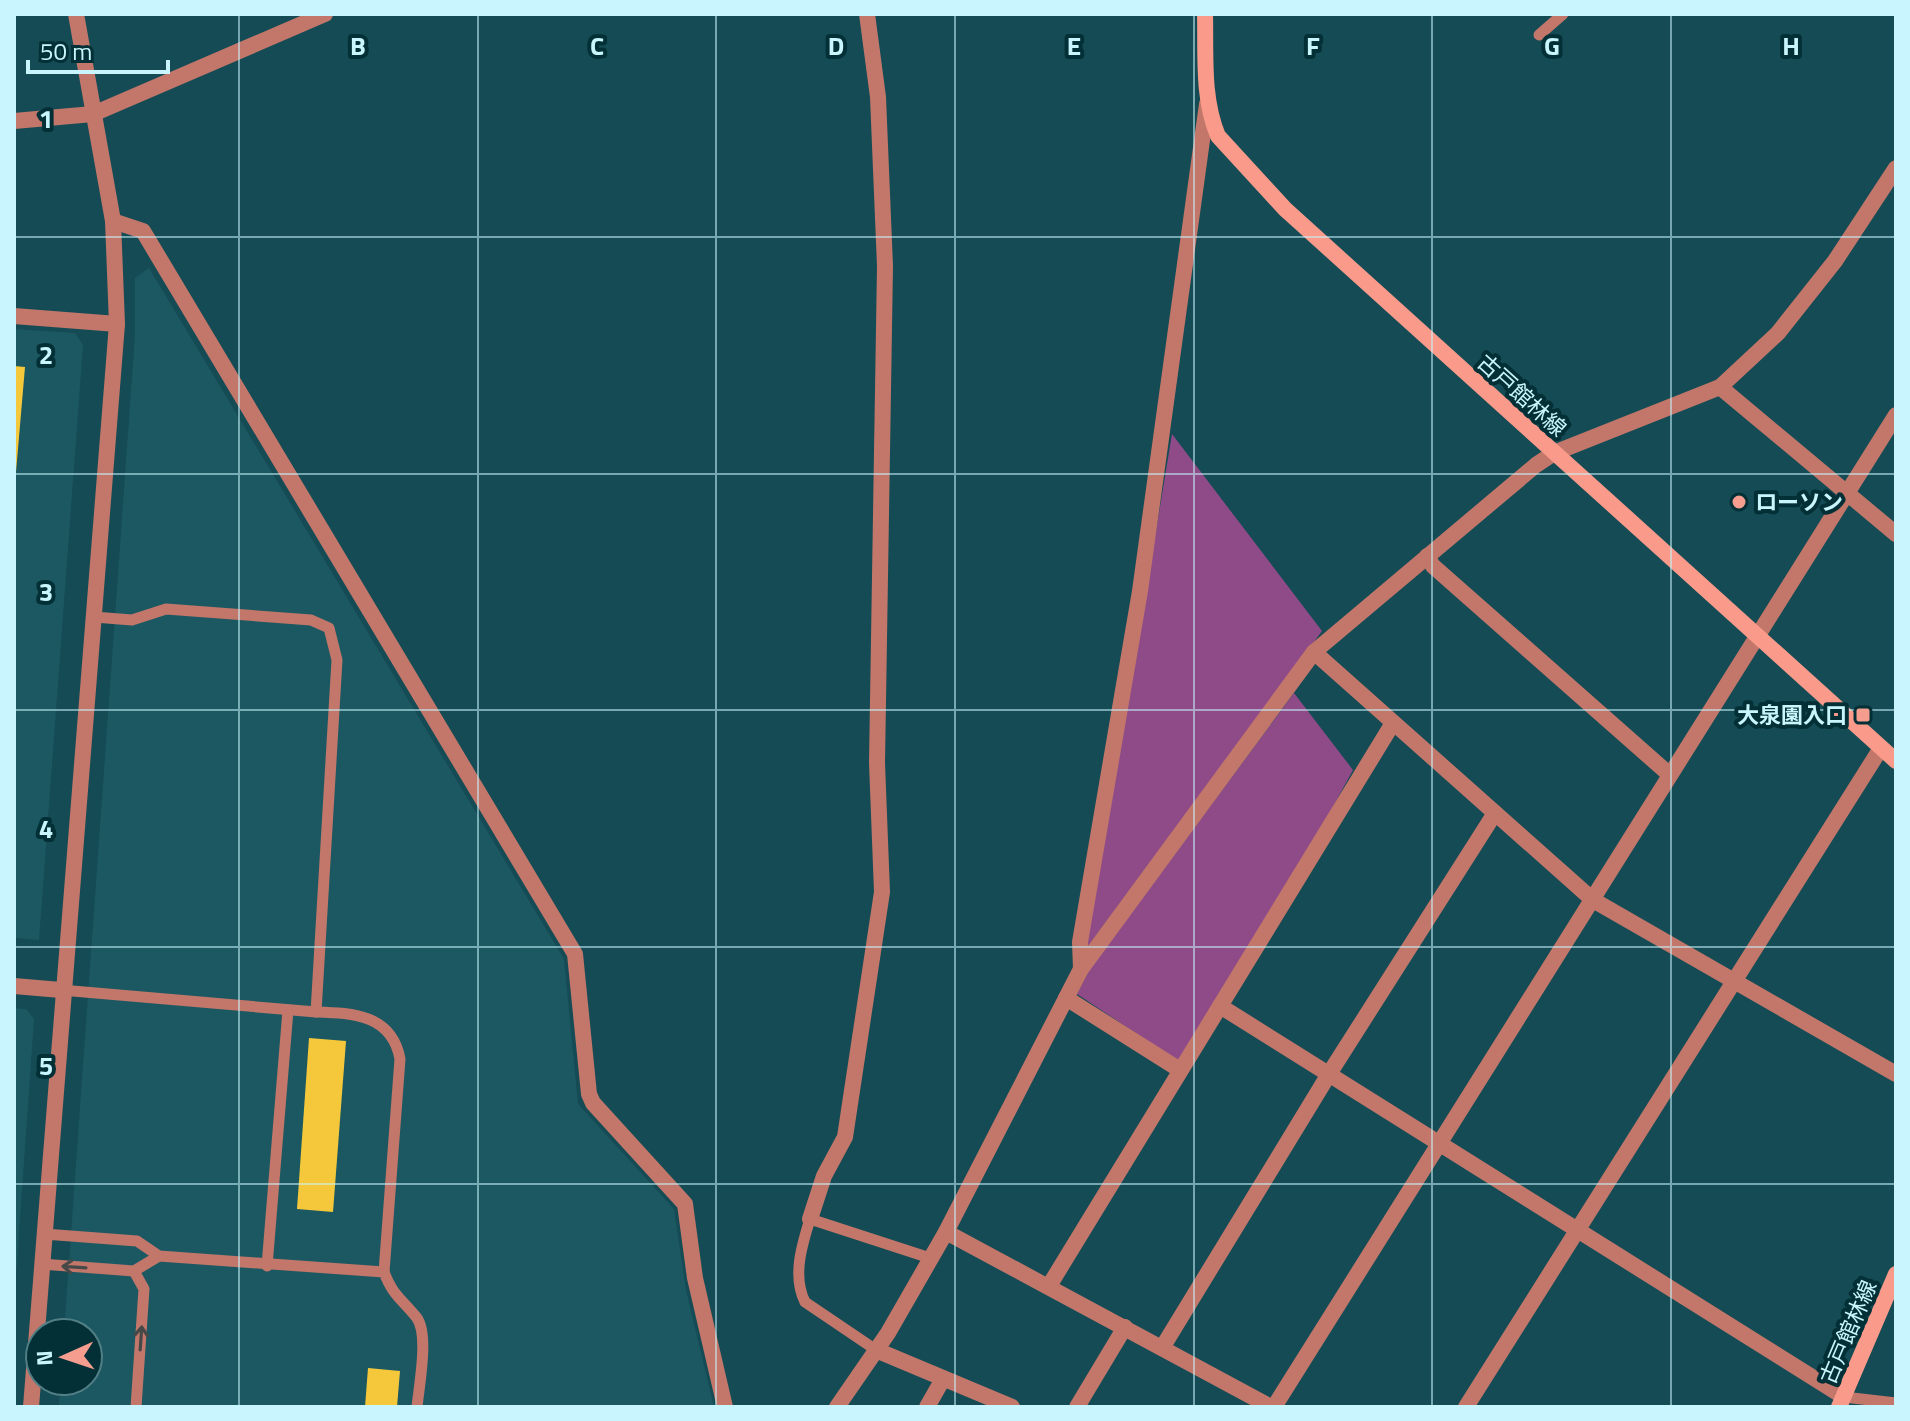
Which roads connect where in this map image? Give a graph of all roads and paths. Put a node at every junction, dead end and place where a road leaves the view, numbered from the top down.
1 (76, 14) edge
2 (325, 14) edge
3 (867, 14) edge
4 (1205, 14) edge
5 (1563, 14) edge
6 (1539, 35) dead end
7 (1207, 104) junction
8 (93, 114) junction
9 (14, 121) edge
10 (1896, 168) edge
11 (113, 221) junction
12 (14, 316) edge
13 (117, 324) junction
14 (1720, 387) junction
15 (1896, 415) edge
16 (1554, 453) junction
17 (1848, 492) junction
18 (1896, 534) edge
19 (1427, 556) junction
20 (94, 617) junction
21 (1758, 636) junction
22 (1314, 652) junction
23 (1393, 723) junction
24 (1881, 748) junction
25 (1896, 761) edge
26 (1670, 775) junction
27 (1495, 813) junction
28 (1593, 900) junction
29 (1081, 969) junction
30 (1734, 984) junction
31 (14, 986) edge
32 (61, 990) junction
33 (1066, 998) junction
34 (1220, 1006) junction
35 (288, 1010) junction
36 (316, 1012) junction
37 (1180, 1070) junction
38 (1329, 1074) junction
39 (1896, 1074) edge
40 (1441, 1144) junction
41 (810, 1219) junction
42 (1578, 1230) junction
43 (946, 1232) junction
44 (44, 1234) junction
45 (159, 1256) junction
46 (930, 1258) junction
47 (41, 1264) junction
48 (267, 1266) junction
49 (134, 1271) junction
50 (384, 1272) junction
51 (1896, 1274) edge
52 (1049, 1286) junction
53 (1125, 1327) junction
54 (1162, 1348) junction
55 (876, 1350) junction
56 (943, 1379) junction
57 (1842, 1402) edge
58 (1896, 1403) edge
59 (31, 1407) edge
60 (136, 1407) edge
61 (417, 1407) edge
62 (725, 1407) edge
63 (837, 1407) edge
64 (927, 1407) edge
65 (1012, 1407) edge
66 (1077, 1407) edge
67 (1273, 1407) edge
68 (1466, 1407) edge

1 - 8 street
2 - 8 street
3 - 41 street
4 - 7 main road, 古戸館林線
5 - 6 lane
7 - 16 main road, 古戸館林線
7 - 29 street
8 - 9 street
8 - 11 street
10 - 14 street
11 - 13 street
11 - 62 street
12 - 13 street
13 - 20 street
14 - 16 street
14 - 17 street
15 - 17 street
16 - 19 street
16 - 21 main road, 古戸館林線
17 - 18 street
17 - 21 street
19 - 22 street
19 - 26 street
20 - 32 street
20 - 36 lane
21 - 24 main road, 古戸館林線
21 - 26 street
22 - 23 street
22 - 29 street
23 - 27 street
23 - 34 street
24 - 25 main road, 古戸館林線
24 - 30 street
26 - 28 street
27 - 28 street
27 - 38 street
28 - 30 street
28 - 40 street
29 - 33 street
30 - 39 street
30 - 42 street
31 - 32 street
32 - 35 lane
32 - 44 street
33 - 37 street
33 - 43 street
34 - 37 street
34 - 38 street
35 - 36 lane
35 - 48 lane
36 - 50 lane
37 - 52 street
38 - 40 street
38 - 54 street
40 - 42 street
40 - 67 street
41 - 46 lane
41 - 55 lane
42 - 57 street
42 - 68 street
43 - 46 street
43 - 52 street
44 - 45 lane
44 - 47 street
45 - 48 lane
45 - 49 lane
46 - 55 street
49 -> 47 lane
47 - 59 street
48 - 50 lane
60 -> 49 lane
50 - 61 lane
51 - 57 main road, 古戸館林線
52 - 53 street
53 - 54 street
53 - 66 street
54 - 67 street
55 - 56 street
55 - 63 street
56 - 64 street
56 - 65 street
57 - 58 lane

